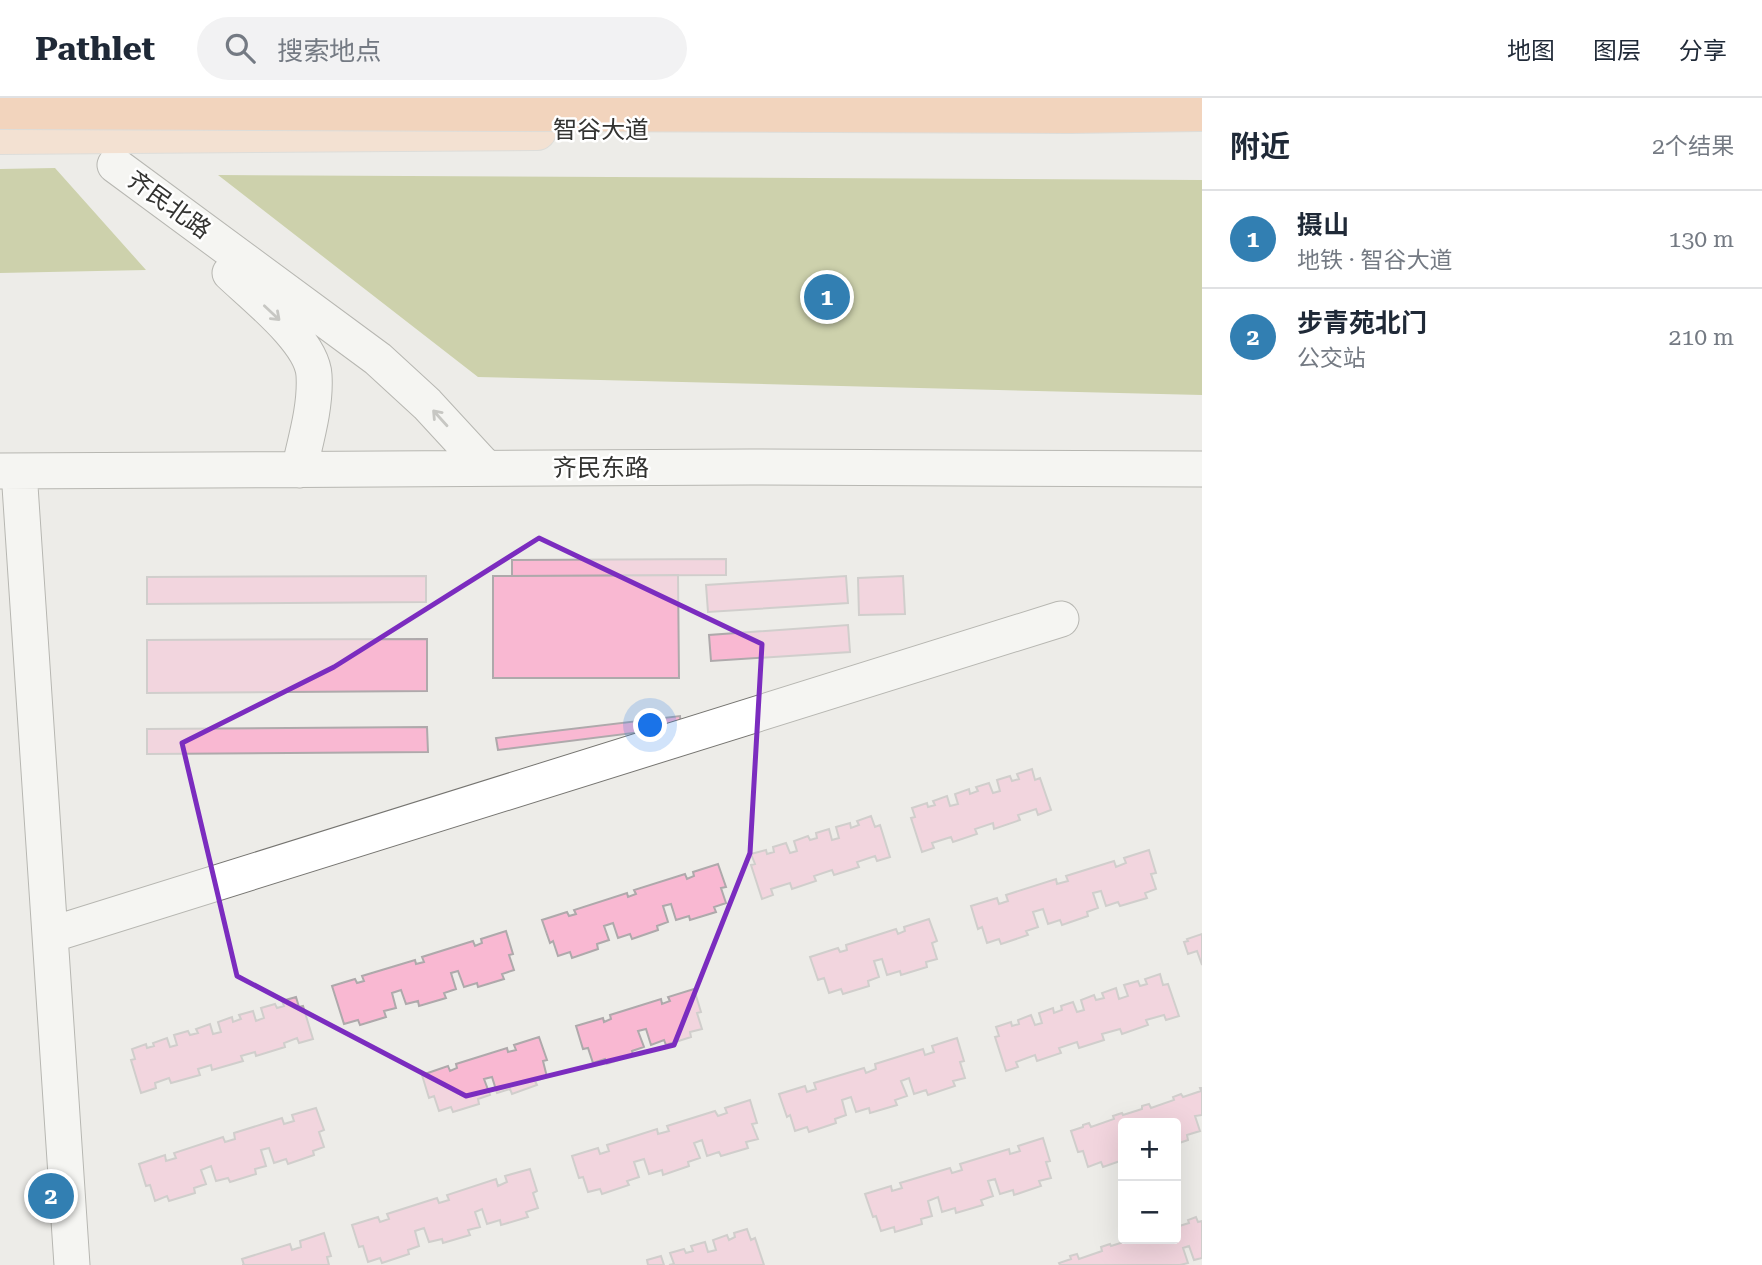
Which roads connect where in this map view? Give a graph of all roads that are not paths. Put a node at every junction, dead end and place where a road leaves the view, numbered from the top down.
1 (0, 110) edge
2 (1202, 112) edge
3 (1202, 129) edge
4 (0, 135) edge
5 (486, 468) junction
6 (1202, 469) edge
7 (299, 470) junction
8 (10, 471) edge
9 (1061, 619) dead end
10 (50, 935) junction
11 (72, 1265) edge

1 - 2 highway, 智谷大道, bridge
3 - 4 main road, 智谷大道
5 - 6 street, 齐民东路
5 - 7 street, 齐民东路
5 -> 7 street, 齐民北路
7 - 8 street, 齐民东路
8 - 10 street
9 - 10 street
10 - 11 street

